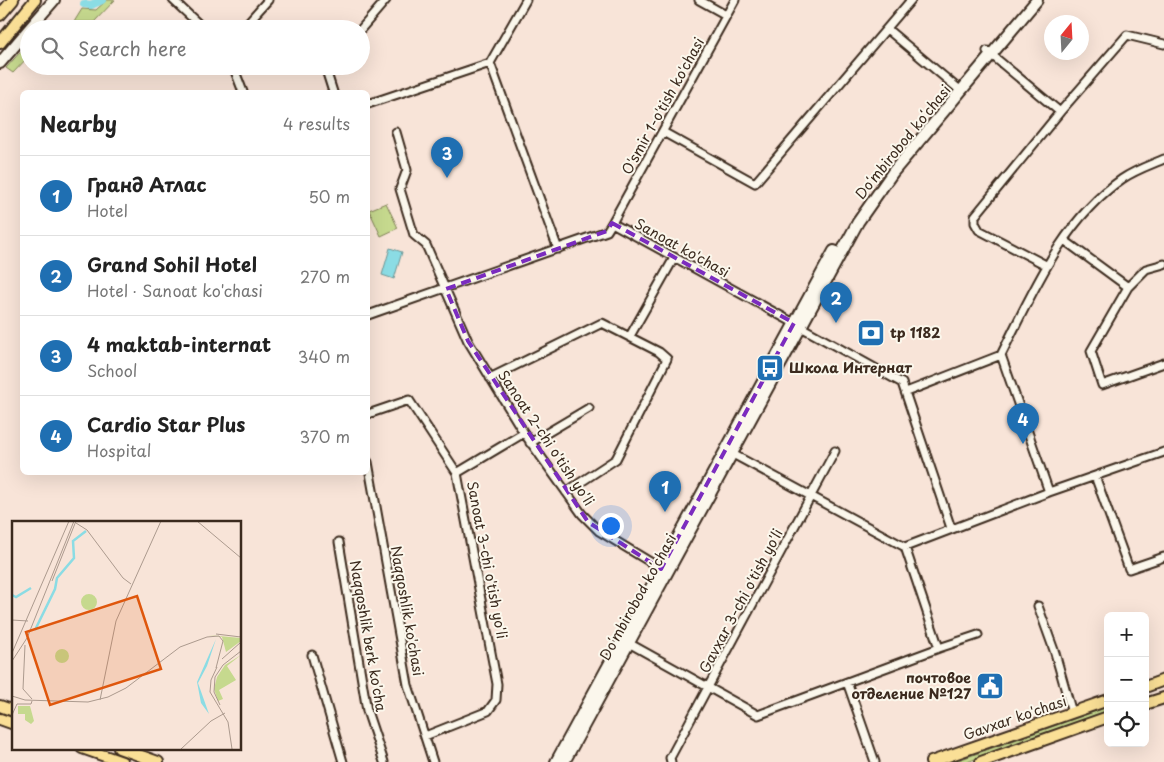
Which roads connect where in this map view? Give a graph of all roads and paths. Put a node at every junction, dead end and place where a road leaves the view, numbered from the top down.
1 (12, 0) edge
2 (35, 0) edge
3 (54, 0) edge
4 (173, 0) edge
5 (268, 0) edge
6 (386, 0) edge
7 (526, 0) edge
8 (699, 0) edge
9 (734, 0) edge
10 (911, 0) edge
11 (1028, 0) edge
12 (1037, 0) edge
13 (0, 15) edge
14 (726, 15) junction
15 (37, 20) edge
16 (194, 20) edge
17 (250, 20) edge
18 (369, 20) edge
19 (887, 29) junction
20 (20, 40) edge
21 (0, 42) edge
22 (1164, 44) edge
23 (989, 53) junction
24 (0, 63) edge
25 (490, 63) junction
26 (236, 75) edge
27 (328, 75) edge
28 (958, 89) junction
29 (242, 90) edge
30 (332, 90) edge
31 (370, 103) edge
32 (1060, 112) junction
33 (396, 132) dead end
34 (664, 132) junction
35 (1164, 159) edge
36 (612, 223) junction
37 (1064, 240) junction
38 (558, 249) junction
39 (674, 258) junction
40 (1164, 264) edge
41 (1046, 265) junction
42 (444, 286) junction
43 (1128, 287) junction
44 (370, 314) edge
45 (798, 325) junction
46 (630, 336) junction
47 (1001, 355) junction
48 (1164, 363) edge
49 (490, 378) junction
50 (906, 392) junction
51 (589, 408) dead end
52 (370, 413) edge
53 (524, 433) junction
54 (530, 443) junction
55 (729, 451) junction
56 (835, 451) dead end
57 (1164, 452) edge
58 (370, 473) edge
59 (458, 473) junction
60 (1095, 476) junction
61 (566, 492) junction
62 (1049, 492) junction
63 (812, 495) junction
64 (951, 528) junction
65 (339, 542) dead end
66 (906, 547) junction
67 (1164, 557) edge
68 (664, 570) junction
69 (1038, 606) dead end
70 (978, 635) dead end
71 (626, 642) junction
72 (939, 648) junction
73 (312, 655) dead end
74 (1164, 680) edge
75 (847, 682) junction
76 (1149, 686) edge
77 (708, 688) junction
78 (1164, 698) edge
79 (1104, 701) edge
80 (1149, 703) edge
81 (0, 706) edge
82 (12, 710) edge
83 (1072, 713) junction
84 (1104, 718) edge
85 (424, 736) junction
86 (88, 750) edge
87 (125, 750) edge
88 (942, 760) edge
89 (122, 762) edge
90 (158, 762) edge
91 (343, 762) edge
92 (384, 762) edge
93 (433, 762) edge
94 (556, 762) edge
95 (564, 762) edge
96 (672, 762) edge
97 (875, 762) edge
98 (931, 762) edge
99 (981, 762) edge

1 - 13 main road
2 - 21 main road
3 - 15 main road
4 - 16 street
5 - 17 street
6 - 18 street
7 - 25 street
8 - 14 street
9 - 14 street, O'smir 1-o'tish ko'chasi
10 - 19 street
11 - 23 main road, Doʻmbirobod koʻchasi
12 - 23 main road, Doʻmbirobod koʻchasi
14 - 34 street, O'smir 1-o'tish ko'chasi
19 - 28 street
19 - 34 street
20 - 24 main road
22 - 32 street
23 - 28 main road, Doʻmbirobod koʻchasi
23 - 32 street
25 - 31 street
25 - 38 street
26 - 29 street
27 - 30 street
28 - 45 main road, Doʻmbirobod koʻchasi
32 - 41 street
33 - 42 street, Sanoat 2-chi o'tish yo'li
34 - 36 street, O'smir 1-o'tish ko'chasi
35 - 37 street
36 - 38 street, Sanoat ko'chasi
36 - 39 street, Sanoat ko'chasi
37 - 41 street
37 - 43 street
38 - 42 street, Sanoat ko'chasi
39 - 45 street, Sanoat ko'chasi
39 - 46 street
40 - 43 street
41 - 47 street
42 - 44 street, Sanoat ko'chasi
42 - 49 street, Sanoat 2-chi o'tish yo'li
43 - 48 street
45 - 50 street, Sanoat ko'chasi
45 - 55 main road, Doʻmbirobod koʻchasi
46 - 49 street
46 - 61 street
47 - 50 street
47 - 62 street
49 - 53 street, Sanoat 2-chi o'tish yo'li
50 - 64 street
51 - 54 street
52 - 59 street, Sanoat 3-chi o'tish yo'li
53 - 54 street, Sanoat 2-chi o'tish yo'li
53 - 59 street
54 - 61 street, Sanoat 2-chi o'tish yo'li
55 - 63 street
55 - 68 main road, Doʻmbirobod koʻchasi
56 - 63 street, Gavxar 3-chi o'tish yo'li
57 - 60 street
58 - 85 street, Naqqoshlik ko'chasi
59 - 85 street, Sanoat 3-chi o'tish yo'li
60 - 62 street
60 - 67 street
61 - 68 street, Sanoat 2-chi o'tish yo'li
62 - 64 street
63 - 66 street
63 - 77 street, Gavxar 3-chi o'tish yo'li
64 - 66 street
65 - 92 street, Naqqoshlik berk ko'cha
66 - 72 street
68 - 71 main road, Doʻmbirobod koʻchasi
69 - 83 street
70 - 72 street
71 - 77 street
71 - 94 main road, Doʻmbirobod koʻchasi
71 - 95 main road, Doʻmbirobod koʻchasi
72 - 75 street
73 - 91 street
74 - 76 main road
75 - 77 street
75 - 97 street
77 - 96 street, Gavxar 3-chi o'tish yo'li
78 - 80 main road
79 - 83 main road, Gavxar ko'chasi
81 - 82 main road
83 - 88 main road, Gavxar ko'chasi
84 - 99 main road
85 - 93 street, Naqqoshlik ko'chasi
86 - 89 main road
87 - 90 main road
88 - 98 main road, Gavxar ko'chasi

